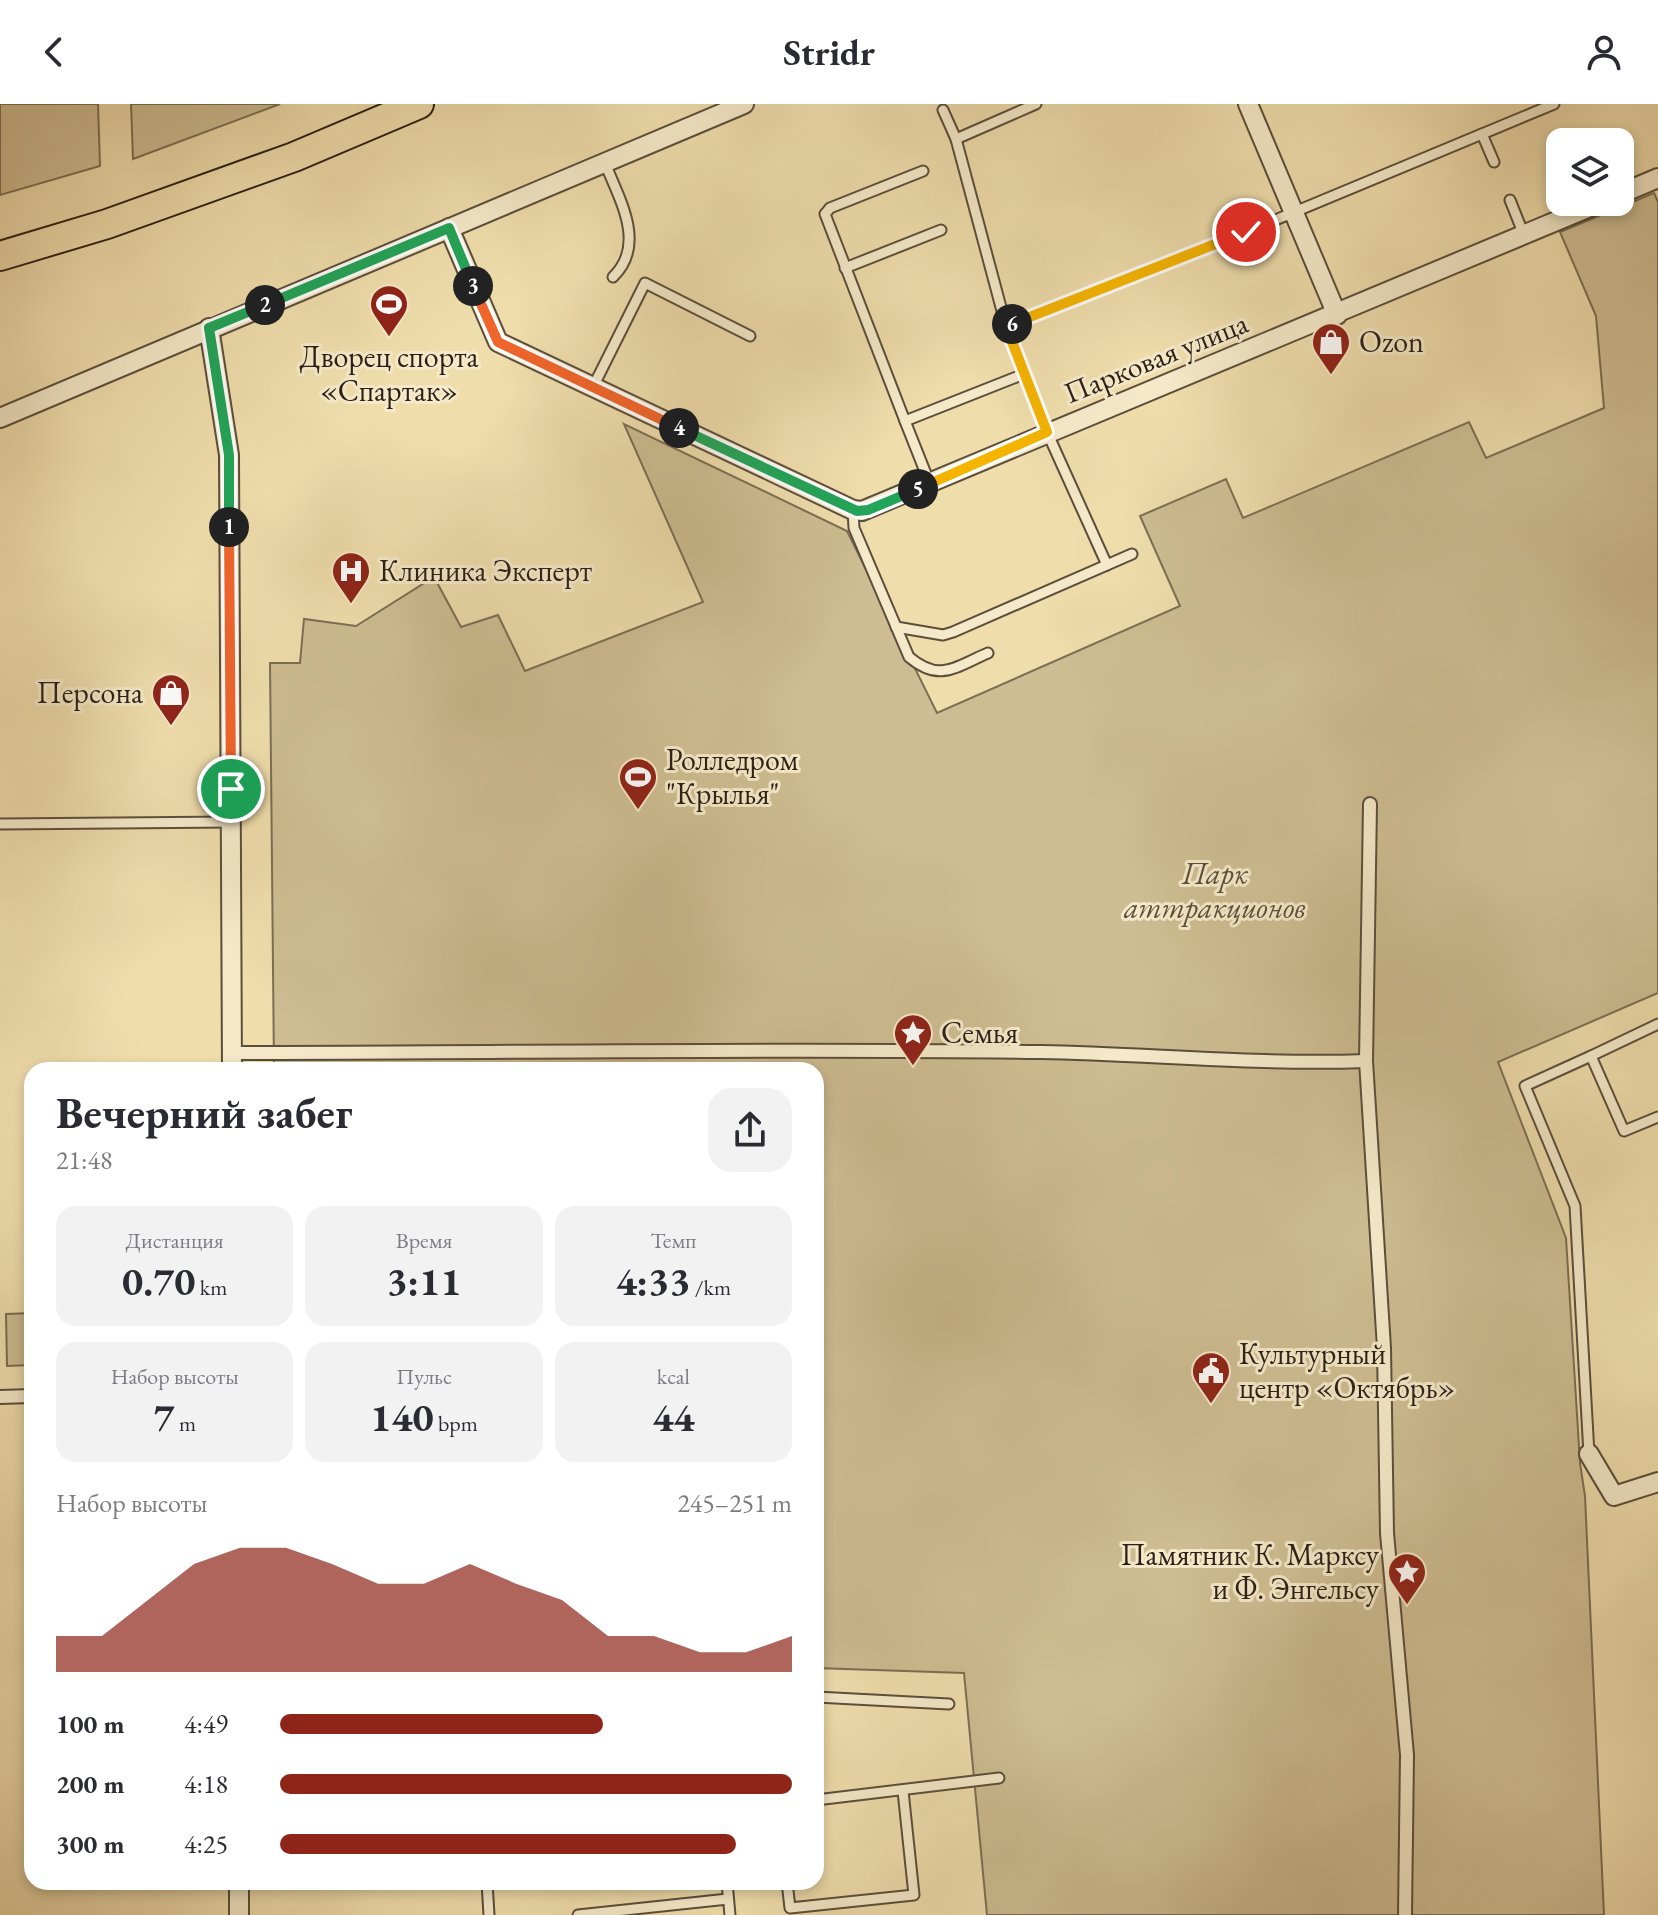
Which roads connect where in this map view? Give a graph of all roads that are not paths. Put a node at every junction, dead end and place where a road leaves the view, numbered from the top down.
1 (419, 104) edge
2 (744, 104) edge
3 (1036, 104) edge
4 (1248, 104) edge
5 (1554, 104) edge
6 (943, 110) dead end
7 (1482, 134) junction
8 (956, 139) junction
9 (1494, 162) dead end
10 (605, 163) junction
11 (923, 171) dead end
12 (1658, 178) edge
13 (1634, 188) edge
14 (1510, 200) dead end
15 (1293, 212) junction
16 (1569, 216) edge
17 (1268, 223) dead end
18 (449, 228) junction
19 (941, 230) dead end
20 (1246, 232) dead end
21 (1524, 235) junction
22 (0, 256) edge
23 (845, 268) junction
24 (613, 277) dead end
25 (1337, 315) junction
26 (1006, 326) junction
27 (209, 328) junction
28 (750, 336) dead end
29 (1024, 374) junction
30 (593, 387) junction
31 (0, 418) edge
32 (905, 421) junction
33 (1047, 432) junction
34 (930, 484) junction
35 (853, 510) junction
36 (1132, 554) dead end
37 (1107, 565) junction
38 (896, 627) junction
39 (988, 653) dead end
40 (1370, 804) dead end
41 (231, 822) junction
42 (0, 824) edge
43 (1658, 1024) edge
44 (1591, 1056) junction
45 (232, 1061) edge
46 (1366, 1061) junction
47 (1658, 1117) edge
48 (24, 1396) edge
49 (0, 1397) edge
50 (1589, 1454) joint
51 (1658, 1482) edge
52 (824, 1697) edge
53 (949, 1704) dead end
54 (999, 1778) dead end
55 (903, 1791) junction
56 (824, 1799) edge
57 (239, 1890) edge
58 (487, 1890) edge
59 (727, 1890) edge
60 (788, 1890) edge
61 (728, 1899) junction
62 (239, 1915) edge
63 (489, 1915) edge
64 (578, 1915) edge
65 (730, 1915) edge
66 (1405, 1915) edge

1 - 22 main road
2 - 10 street
3 - 8 lane
4 - 15 street
5 - 7 lane
6 - 8 lane
7 - 9 lane
7 - 15 lane
8 - 26 lane
10 - 18 street
10 - 24 lane
11 - 23 lane
12 - 13 street
14 - 21 lane
15 - 17 lane
15 - 25 street
16 - 21 street, Парковая улица
18 - 27 street
18 - 30 street
19 - 23 lane
20 - 26 lane
21 - 25 street, Парковая улица
23 - 32 lane
25 - 33 street, Парковая улица
26 - 29 lane
27 - 31 street
27 - 41 street
28 - 30 lane
29 - 32 lane
29 - 33 lane
30 - 35 street
32 - 34 lane
33 - 34 street, Парковая улица
33 - 37 lane
34 - 35 street, Парковая улица
35 - 38 lane
36 - 37 lane
37 - 38 lane
38 - 39 lane
40 - 46 street
41 - 42 lane
41 - 45 street
43 - 44 lane
44 - 47 lane
44 - 50 lane
45 - 46 street
46 - 66 street
48 - 49 street
50 - 51 street
52 - 53 lane
54 - 55 lane
55 - 56 lane
55 - 60 lane
57 - 62 street
58 - 63 lane
59 - 61 lane
61 - 64 lane
61 - 65 lane

